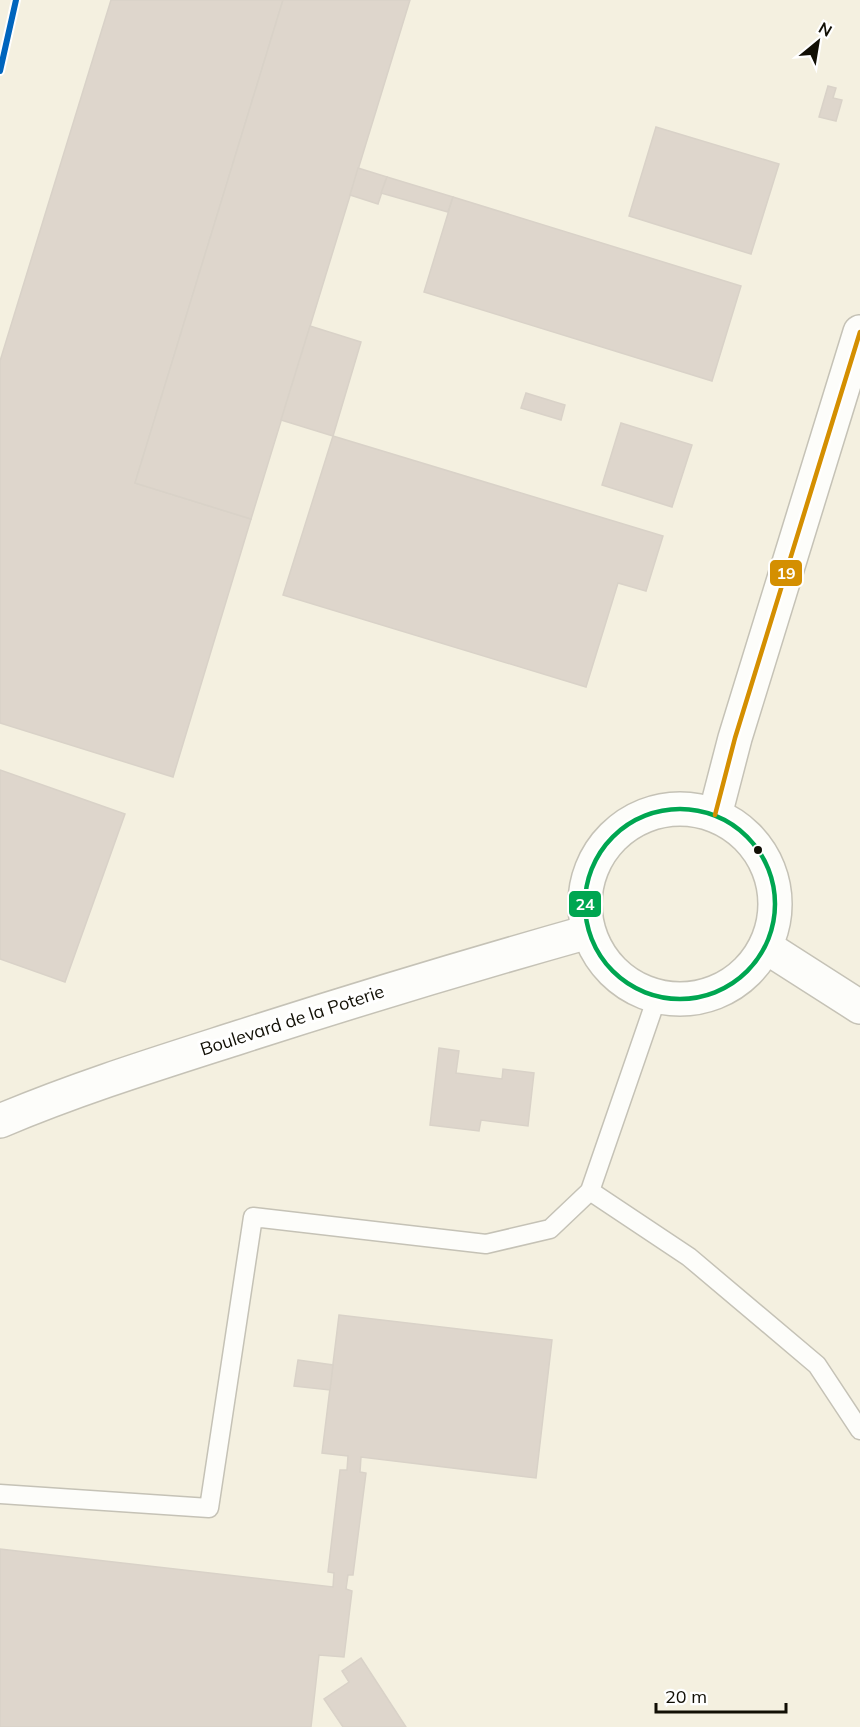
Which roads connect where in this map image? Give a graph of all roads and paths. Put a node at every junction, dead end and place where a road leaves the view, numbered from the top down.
1 (860, 332) edge
2 (715, 815) junction
3 (588, 932) junction
4 (766, 947) junction
5 (657, 997) junction
6 (860, 1007) edge
7 (0, 1121) edge
8 (590, 1191) junction
9 (860, 1430) edge
10 (0, 1494) edge

1 - 2 street
2 - 3 street
2 - 4 street
3 - 5 street
3 - 7 street, Boulevard de la Poterie
4 - 5 street
4 - 6 street
5 - 8 lane
8 - 9 lane
8 - 10 lane

